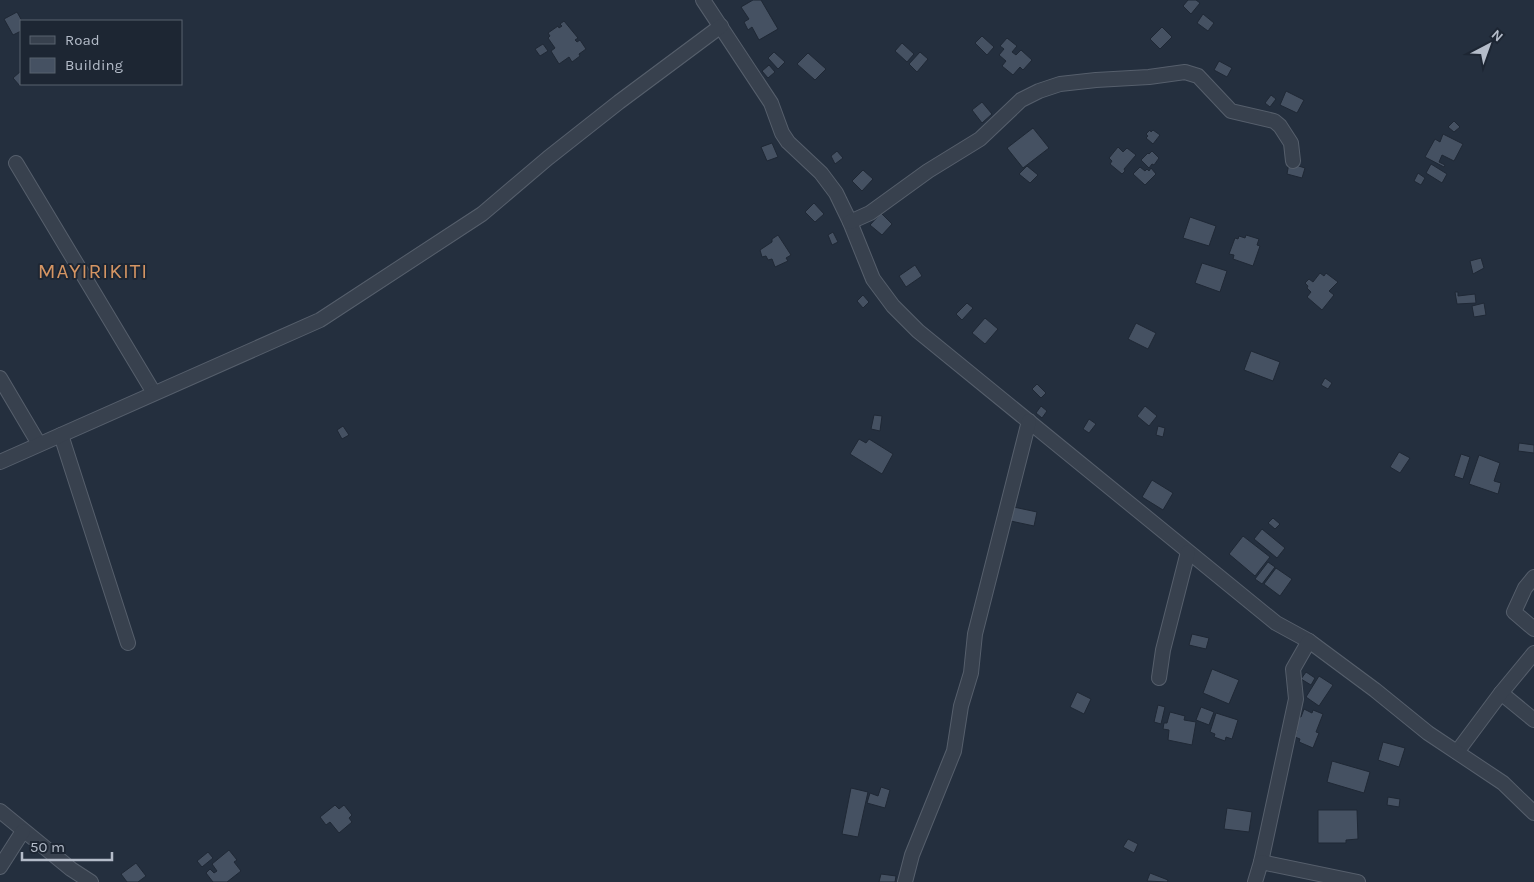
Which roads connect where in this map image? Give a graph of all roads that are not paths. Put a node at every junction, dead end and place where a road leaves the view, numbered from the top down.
1 (703, 0) edge
2 (721, 26) junction
3 (1293, 161) dead end
4 (16, 164) dead end
5 (850, 222) junction
6 (0, 378) edge
7 (154, 393) junction
8 (1029, 421) junction
9 (61, 435) junction
10 (39, 444) junction
11 (0, 462) edge
12 (1188, 552) junction
13 (1534, 577) edge
14 (1534, 629) edge
15 (1309, 641) junction
16 (128, 643) dead end
17 (1534, 653) edge
18 (1159, 678) dead end
19 (1501, 693) junction
20 (1534, 720) edge
21 (1457, 752) junction
22 (0, 811) edge
23 (1534, 813) edge
24 (23, 831) junction
25 (1261, 862) junction
26 (0, 867) edge
27 (91, 882) edge
28 (905, 882) edge
29 (1255, 882) edge
30 (1358, 882) edge

1 - 2 street
2 - 5 street
2 - 7 street
3 - 5 street
4 - 7 street
5 - 8 street
6 - 10 street
7 - 9 street
8 - 12 street
8 - 28 street
9 - 10 street
9 - 16 street
10 - 11 street
12 - 15 street
12 - 18 street
13 - 14 street
15 - 21 street
15 - 25 street
17 - 19 street
19 - 20 street
19 - 21 street
21 - 23 street
22 - 24 street
24 - 26 street
24 - 27 street
25 - 29 street
25 - 30 street

